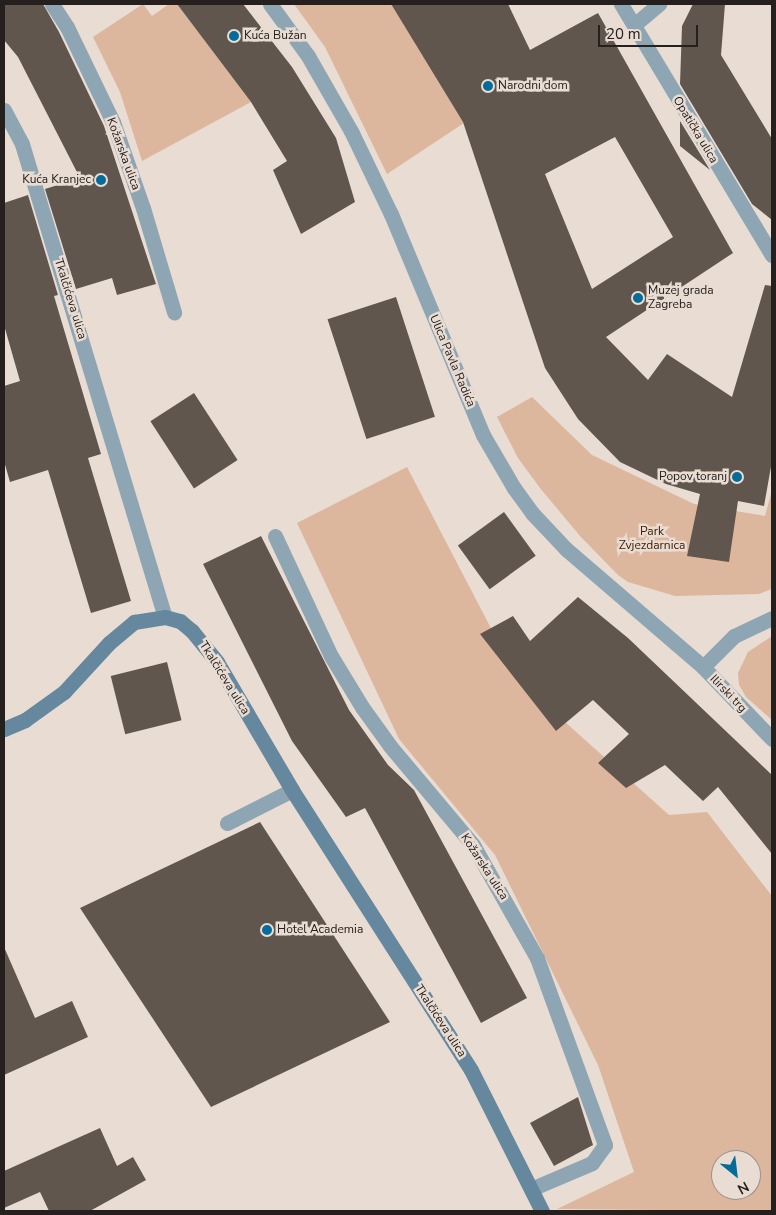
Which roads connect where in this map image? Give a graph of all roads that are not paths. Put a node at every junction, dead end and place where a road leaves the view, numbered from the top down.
1 (52, 4) edge
2 (270, 4) edge
3 (621, 4) edge
4 (660, 4) edge
5 (634, 25) junction
6 (4, 110) edge
7 (772, 255) edge
8 (174, 312) dead end
9 (276, 536) dead end
10 (165, 616) junction
11 (772, 618) edge
12 (702, 667) junction
13 (4, 729) edge
14 (772, 739) edge
15 (292, 790) junction
16 (227, 823) dead end
17 (531, 1190) junction
18 (542, 1211) edge

1 - 8 street, Kožarska ulica
2 - 12 street, Ulica Pavla Radića
3 - 5 street, Opatička ulica
4 - 5 street
5 - 7 street, Opatička ulica
6 - 10 street, Tkalčićeva ulica
9 - 17 street, Kožarska ulica
10 - 13 street
10 - 15 street, Tkalčićeva ulica
11 - 12 street, Ilirski trg
12 - 14 street, Ilirski trg
15 - 16 street
15 - 17 street, Tkalčićeva ulica
17 - 18 street, Tkalčićeva ulica

